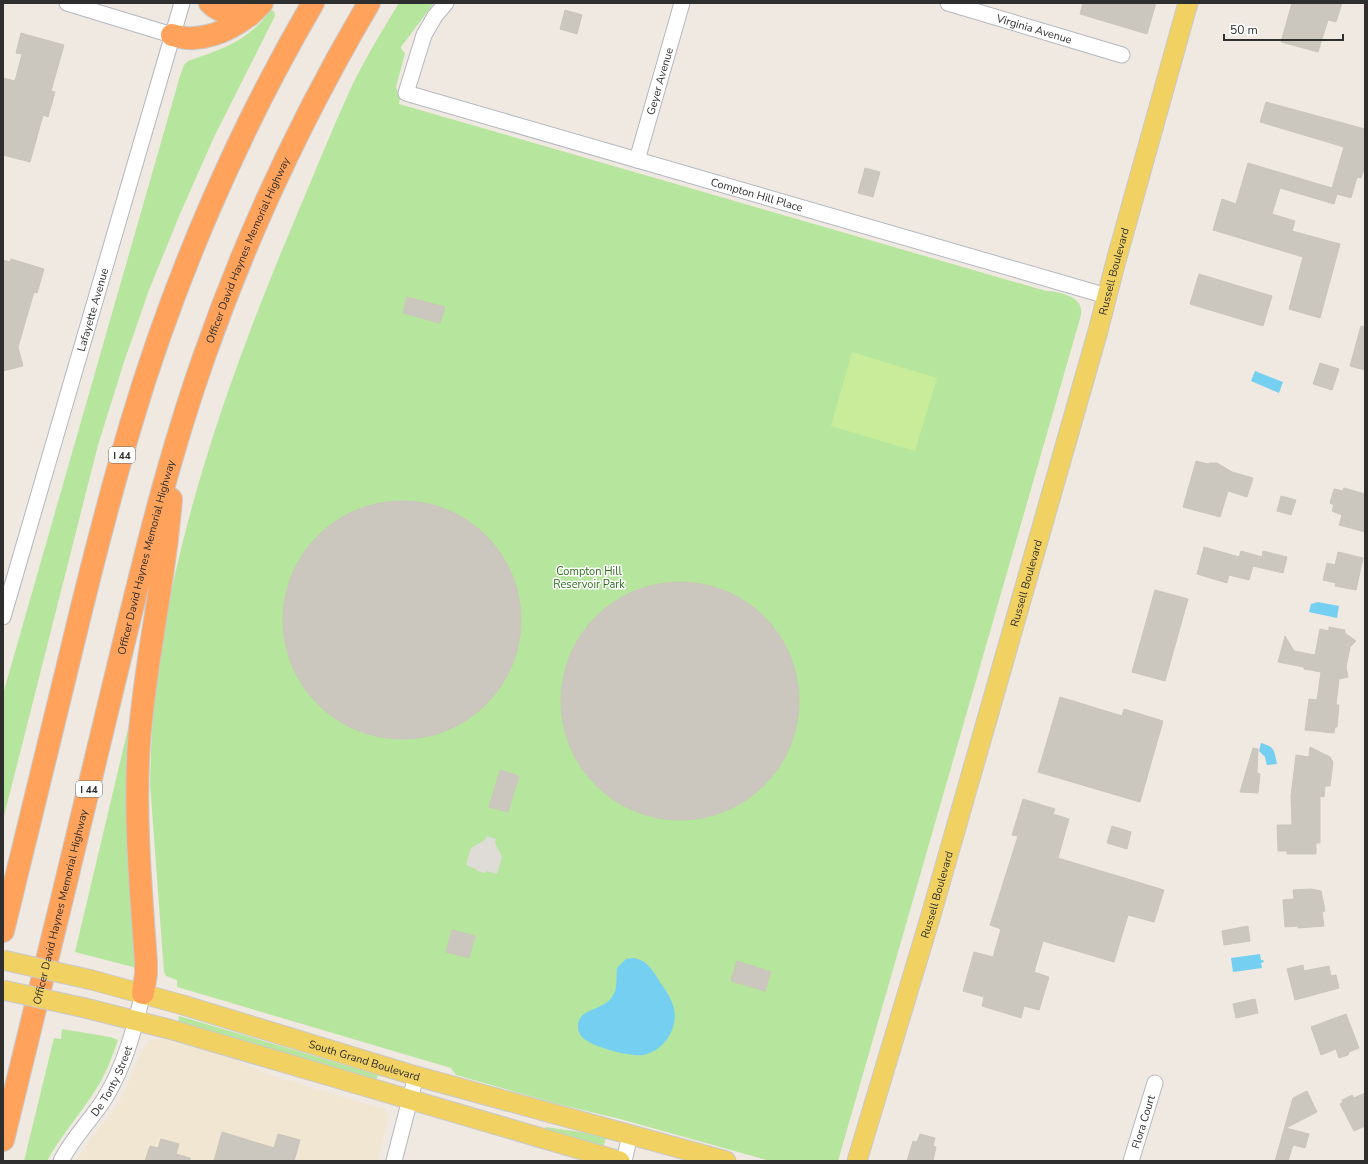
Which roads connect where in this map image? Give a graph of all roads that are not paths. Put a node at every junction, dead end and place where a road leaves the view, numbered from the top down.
1 (68, 3) edge
2 (182, 3) edge
3 (210, 3) edge
4 (312, 3) edge
5 (369, 3) edge
6 (446, 3) edge
7 (682, 3) edge
8 (948, 3) edge
9 (1188, 3) edge
10 (256, 9) edge
11 (172, 35) junction
12 (1122, 55) dead end
13 (637, 160) junction
14 (1107, 296) junction
15 (177, 439) junction
16 (3, 617) edge
17 (3, 931) edge
18 (3, 960) edge
19 (3, 990) edge
20 (143, 994) junction
21 (137, 1020) junction
22 (416, 1076) junction
23 (1155, 1083) dead end
24 (409, 1100) junction
25 (630, 1135) junction
26 (3, 1140) edge
27 (62, 1161) edge
28 (394, 1161) edge
29 (620, 1161) edge
30 (624, 1161) edge
31 (726, 1161) edge
32 (857, 1161) edge
33 (1131, 1161) edge

1 - 11 street
2 - 11 street, Lafayette Avenue
3 - 10 highway
4 - 17 highway, I 44
5 - 15 highway, Officer David Haynes Memorial Highway / I 44
6 - 13 street, Compton Hill Place
7 - 13 street, Geyer Avenue
8 - 12 street, Virginia Avenue
9 - 14 main road, Russell Boulevard
10 - 11 highway
11 - 16 street, Lafayette Avenue
13 - 14 street, Compton Hill Place
14 - 32 main road, Russell Boulevard
15 - 20 highway
15 - 26 highway, Officer David Haynes Memorial Highway / I 44
18 - 20 main road, South Grand Boulevard, bridge
19 - 21 main road, bridge
20 - 21 street, De Tonty Street
20 - 22 main road, South Grand Boulevard
21 - 24 main road
21 - 27 street, De Tonty Street
22 - 24 street
22 - 25 main road, South Grand Boulevard
23 - 33 street, Flora Court
24 - 28 street
24 - 29 main road
25 - 30 street
25 - 31 main road, South Grand Boulevard

